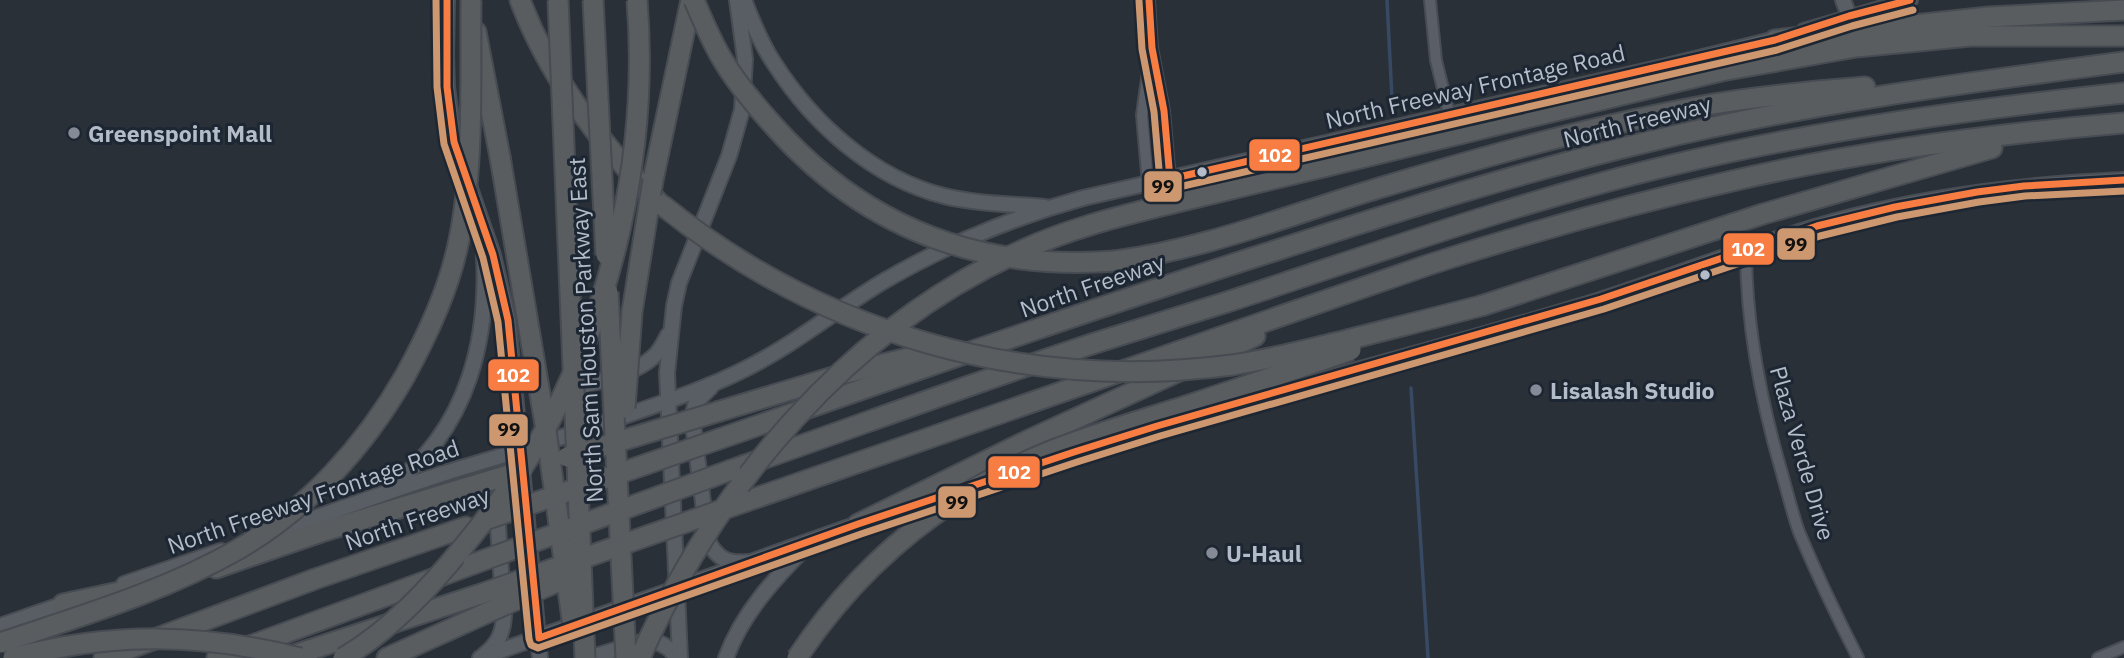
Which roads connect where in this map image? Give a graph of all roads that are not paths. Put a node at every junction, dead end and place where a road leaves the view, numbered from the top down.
1 (447, 0) edge
2 (470, 0) edge
3 (520, 0) edge
4 (558, 0) edge
5 (593, 0) edge
6 (637, 0) edge
7 (692, 0) edge
8 (737, 0) edge
9 (744, 0) edge
10 (1149, 0) edge
11 (1430, 0) edge
12 (1843, 0) edge
13 (1910, 0) edge
14 (1890, 2) edge
15 (2124, 10) edge
16 (1849, 16) junction
17 (2124, 36) edge
18 (1775, 40) junction
19 (1152, 48) junction
20 (2124, 62) edge
21 (2003, 78) junction
22 (2124, 93) edge
23 (1449, 114) junction
24 (2124, 123) edge
25 (2085, 126) junction
26 (1170, 179) junction
27 (2124, 180) edge
28 (1148, 184) junction
29 (1050, 207) junction
30 (481, 216) junction
31 (1746, 249) junction
32 (1361, 288) junction
33 (1484, 305) junction
34 (1070, 319) junction
35 (671, 327) junction
36 (514, 378) junction
37 (725, 378) junction
38 (667, 401) junction
39 (522, 451) junction
40 (445, 473) junction
41 (379, 495) junction
42 (858, 524) junction
43 (659, 533) junction
44 (620, 535) junction
45 (813, 540) junction
46 (755, 561) junction
47 (676, 590) junction
48 (63, 604) junction
49 (0, 626) edge
50 (539, 638) junction
51 (0, 643) edge
52 (2124, 647) edge
53 (13, 658) edge
54 (104, 658) edge
55 (217, 658) edge
56 (285, 658) edge
57 (300, 658) edge
58 (343, 658) edge
59 (387, 658) edge
60 (480, 658) edge
61 (540, 658) edge
62 (577, 658) edge
63 (587, 658) edge
64 (626, 658) edge
65 (640, 658) edge
66 (679, 658) edge
67 (726, 658) edge
68 (797, 658) edge
69 (1858, 658) edge
70 (2098, 658) edge

1 - 30 main road
2 - 51 highway, bridge
2 - 62 highway, bridge
3 - 33 highway, bridge
4 - 63 highway, North Sam Houston Parkway East, bridge
5 - 44 highway, North Sam Houston Parkway East, bridge
6 - 58 highway, bridge
7 - 21 highway, bridge
7 - 44 highway, bridge
8 - 35 main road
9 - 29 main road
10 - 19 street
11 - 23 street
12 - 16 main road
13 - 14 main road, North Freeway Frontage Road
14 - 16 main road, North Freeway Frontage Road
15 - 18 highway
16 - 18 main road, North Freeway Frontage Road
17 - 65 highway, bridge
18 - 23 main road, North Freeway Frontage Road
19 - 26 street
19 - 28 street
20 - 21 highway, North Freeway
21 - 34 highway, North Freeway
22 - 55 highway, bridge
23 - 26 main road, North Freeway Frontage Road
24 - 25 highway
25 - 32 highway
25 - 33 highway
26 - 28 main road, North Freeway Frontage Road
27 - 31 main road
28 - 29 main road, North Freeway Frontage Road
29 - 37 main road, North Freeway Frontage Road
30 - 36 main road
30 - 41 main road
31 - 42 main road
31 - 69 street, Plaza Verde Drive
32 - 42 highway
32 - 43 highway, bridge
33 - 68 highway, bridge
34 - 48 highway, bridge
34 - 54 highway, North Freeway, bridge
35 - 36 main road
35 - 38 main road
36 - 39 main road
37 - 38 main road, North Freeway Frontage Road
37 - 46 main road
38 - 39 main road, North Freeway Frontage Road
38 - 47 main road
39 - 40 main road, North Freeway Frontage Road
39 - 50 main road
40 - 41 main road, North Freeway Frontage Road
40 - 60 main road
41 - 48 main road, North Freeway Frontage Road
42 - 45 main road
43 - 56 highway, bridge
43 - 59 highway, bridge
44 - 64 highway, North Sam Houston Parkway East, bridge
45 - 46 main road
45 - 67 main road
46 - 47 main road
47 - 50 main road
47 - 66 main road
48 - 49 main road, North Freeway Frontage Road
50 - 60 main road
50 - 61 main road
52 - 70 street
53 - 57 highway, bridge
63 - 66 main road

